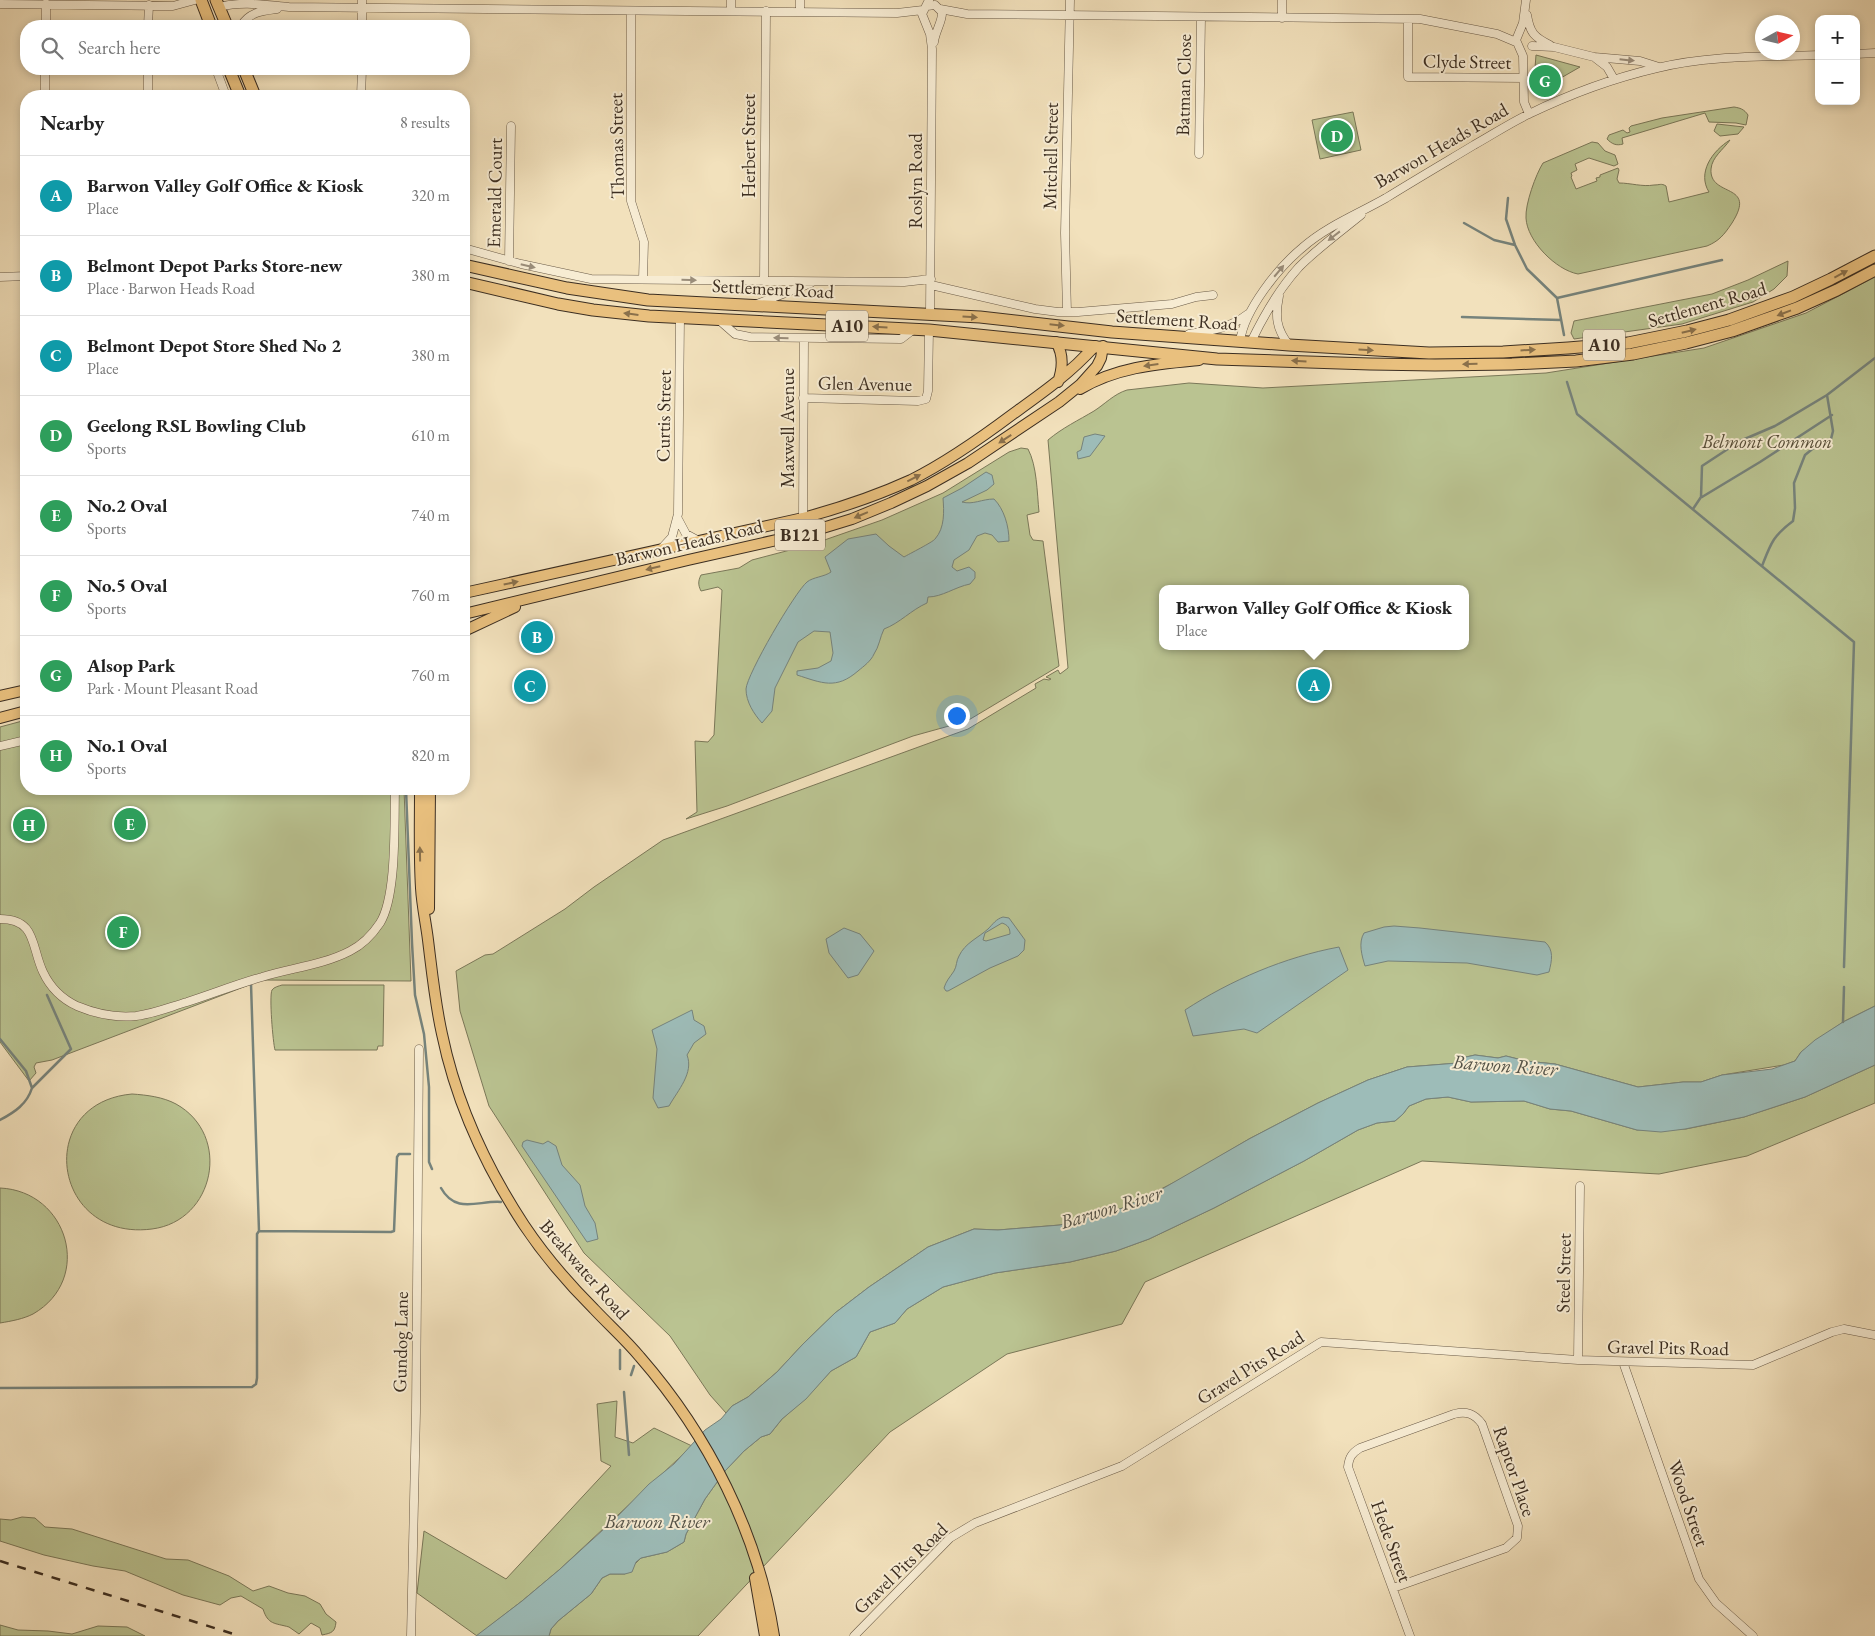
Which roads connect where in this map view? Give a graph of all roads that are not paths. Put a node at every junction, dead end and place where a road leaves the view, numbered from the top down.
1 (195, 0) edge
2 (200, 0) edge
3 (731, 0) edge
4 (800, 0) edge
5 (1070, 0) edge
6 (1282, 0) edge
7 (122, 2) edge
8 (0, 4) edge
9 (46, 4) junction
10 (218, 4) edge
11 (362, 4) edge
12 (1526, 4) edge
13 (148, 5) junction
14 (938, 5) edge
15 (926, 6) edge
16 (289, 7) junction
17 (631, 11) junction
18 (731, 11) junction
19 (766, 11) junction
20 (800, 12) junction
21 (897, 13) junction
22 (968, 14) junction
23 (1069, 15) junction
24 (1200, 17) junction
25 (1282, 18) junction
26 (1408, 19) junction
27 (46, 20) edge
28 (148, 20) edge
29 (208, 20) edge
30 (218, 20) edge
31 (225, 20) edge
32 (245, 20) edge
33 (362, 20) edge
34 (925, 22) junction
35 (940, 22) junction
36 (1519, 32) junction
37 (1497, 34) junction
38 (1533, 34) junction
39 (1518, 44) junction
40 (1531, 47) junction
41 (1554, 47) junction
42 (932, 49) junction
43 (1875, 53) edge
44 (1860, 54) edge
45 (1815, 55) edge
46 (1594, 57) junction
47 (1524, 67) junction
48 (1659, 67) junction
49 (45, 75) edge
50 (148, 75) edge
51 (218, 75) edge
52 (231, 75) edge
53 (246, 75) edge
54 (362, 75) edge
55 (1524, 78) junction
56 (1614, 79) junction
57 (45, 90) edge
58 (148, 90) edge
59 (224, 90) edge
60 (238, 90) edge
61 (253, 90) edge
62 (361, 90) edge
63 (1529, 114) junction
64 (511, 126) dead end
65 (1199, 154) dead end
66 (1372, 206) junction
67 (1302, 248) junction
68 (470, 250) edge
69 (1875, 256) edge
70 (1309, 258) junction
71 (509, 261) junction
72 (470, 265) edge
73 (1875, 270) edge
74 (20, 276) edge
75 (0, 277) edge
76 (643, 279) junction
77 (764, 281) junction
78 (817, 281) junction
79 (931, 282) junction
80 (470, 283) edge
81 (1280, 292) junction
82 (1213, 295) dead end
83 (681, 302) junction
84 (752, 305) junction
85 (1252, 311) junction
86 (1067, 312) junction
87 (930, 314) junction
88 (680, 318) junction
89 (719, 320) junction
90 (914, 329) junction
91 (929, 330) junction
92 (1105, 331) junction
93 (1174, 335) junction
94 (804, 338) junction
95 (1246, 341) junction
96 (1056, 342) junction
97 (1290, 345) junction
98 (1099, 346) junction
99 (1217, 359) junction
100 (1240, 359) junction
101 (1058, 383) junction
102 (803, 398) junction
103 (1059, 402) junction
104 (1006, 420) junction
105 (1032, 422) junction
106 (678, 514) junction
107 (803, 518) junction
108 (699, 541) junction
109 (663, 549) junction
110 (692, 559) junction
111 (470, 592) edge
112 (532, 599) junction
113 (470, 613) edge
114 (470, 628) edge
115 (20, 691) edge
116 (0, 696) edge
117 (20, 713) edge
118 (0, 718) edge
119 (20, 741) edge
120 (0, 746) edge
121 (395, 795) edge
122 (420, 795) edge
123 (430, 795) edge
124 (0, 919) edge
125 (428, 937) junction
126 (419, 1048) dead end
127 (1580, 1186) dead end
128 (1875, 1335) edge
129 (1578, 1360) junction
130 (1623, 1362) junction
131 (1351, 1456) joint
132 (738, 1515) junction
133 (1392, 1588) junction
134 (411, 1636) edge
135 (765, 1636) edge
136 (774, 1636) edge
137 (854, 1636) edge
138 (1410, 1636) edge
139 (1753, 1636) edge

1 - 13 street
2 - 29 highway
3 - 18 street
4 - 20 street
5 - 23 street, Mitchell Street
6 - 25 street
7 - 9 street
7 - 13 street
8 - 9 street
9 - 27 street
10 - 16 street
10 - 30 highway
10 - 31 highway
11 - 16 street
11 - 17 street
11 - 33 street
12 - 36 street
12 - 38 street
13 - 28 street
14 - 15 street
14 - 22 street
14 - 35 street, Roslyn Road
15 - 21 street
15 - 34 street, Roslyn Road
16 - 32 street
17 - 18 street
17 - 76 street, Thomas Street
18 - 19 street
19 - 20 street
19 - 77 street, Herbert Street
20 - 21 street
21 - 34 street
22 - 23 street
22 - 35 street
23 - 24 street
23 - 86 street, Mitchell Street
24 - 25 street
24 - 65 street, Batman Close
25 - 26 street
26 - 37 street
26 - 55 street, Clyde Street
34 - 35 street
34 - 42 street, Roslyn Road
35 - 42 street, Roslyn Road
36 - 37 street
36 - 38 street
36 - 39 street
37 - 39 street
38 - 40 street
38 - 41 street
39 - 40 street
39 - 47 street
40 - 41 street
40 - 47 street
41 - 46 street
42 - 79 street, Roslyn Road
43 - 44 street
45 - 48 street, Barwon Heads Road
46 -> 48 street
46 - 56 street
47 - 55 street
48 - 56 street, Barwon Heads Road
49 - 57 street
50 - 58 street
51 - 59 street
52 - 60 highway
53 - 61 highway
54 - 62 street
55 - 63 street
56 - 63 street, Barwon Heads Road
63 - 66 street, Barwon Heads Road
64 - 71 street, Emerald Court
66 - 67 street, Barwon Heads Road
66 -> 70 street, Barwon Heads Road
67 - 70 street
85 -> 67 street, Barwon Heads Road
68 - 71 street, Settlement Road
97 -> 69 highway, Settlement Road / A10
70 - 81 street, Barwon Heads Road
71 -> 76 street, Settlement Road
72 - 83 highway, Settlement Road / A10
73 -> 100 highway, Settlement Road / A10
74 - 75 street
76 -> 77 street, Settlement Road
77 - 78 street, Settlement Road
78 - 79 street, Settlement Road
78 - 84 street
79 - 86 street, Settlement Road
79 - 87 street, Roslyn Road
88 -> 80 highway, Settlement Road / A10
81 - 95 street, Barwon Heads Road
81 - 97 street
82 - 86 street, Settlement Road
83 - 84 highway, Settlement Road / A10
83 - 88 highway
84 - 87 highway, Settlement Road / A10
85 - 93 street
85 - 95 street, Barwon Heads Road
87 - 91 highway
87 -> 92 highway, Settlement Road / A10
88 - 89 highway, Settlement Road / A10
88 - 106 street, Curtis Street
90 -> 89 highway, Settlement Road / A10
94 -> 89 street
90 - 91 highway, Settlement Road / A10
90 - 94 street
91 - 96 highway, Settlement Road / A10
91 - 102 street, Glen Avenue
92 - 93 highway, Settlement Road / A10
92 - 98 highway, B121
93 - 95 highway, Settlement Road / A10
94 - 102 street, Maxwell Avenue
95 - 97 highway, Settlement Road / A10
95 - 100 highway
96 - 98 highway, Settlement Road / A10
96 - 101 main road
98 - 99 highway, Settlement Road / A10
98 - 101 main road, Barwon Heads Road / B121
98 - 103 main road, Barwon Heads Road / B121
99 - 100 highway, Settlement Road / A10
99 -> 103 main road, B121
101 - 104 main road, Barwon Heads Road / B121
102 - 107 street, Maxwell Avenue
103 - 105 main road, Barwon Heads Road / B121
104 - 105 main road
107 -> 104 main road, Barwon Heads Road / B121
105 -> 110 main road, Barwon Heads Road / B121
106 - 108 street, Curtis Street
106 - 109 street, Curtis Street
107 - 108 main road, Barwon Heads Road / B121
108 - 109 main road, Barwon Heads Road / B121
109 - 110 main road
111 -> 109 main road, Barwon Heads Road / B121
110 -> 112 main road, Barwon Heads Road / B121
112 - 113 main road, Barwon Heads Road / B121
112 - 114 main road, B121
115 - 116 main road
117 - 118 main road
119 - 120 street
121 - 124 street
125 -> 122 main road, Breakwater Road
123 - 125 main road, Breakwater Road
125 - 132 main road, Breakwater Road
126 - 134 street, Gundog Lane
127 - 129 street, Steel Street
128 - 130 street, Gravel Pits Road
129 - 130 street, Gravel Pits Road
129 - 137 street, Gravel Pits Road
130 - 139 street, Wood Street
131 - 133 street, Hede Street
131 - 133 street, Raptor Place
132 - 135 main road, Breakwater Road
132 - 136 main road, Breakwater Road
133 - 138 street, Hede Street

